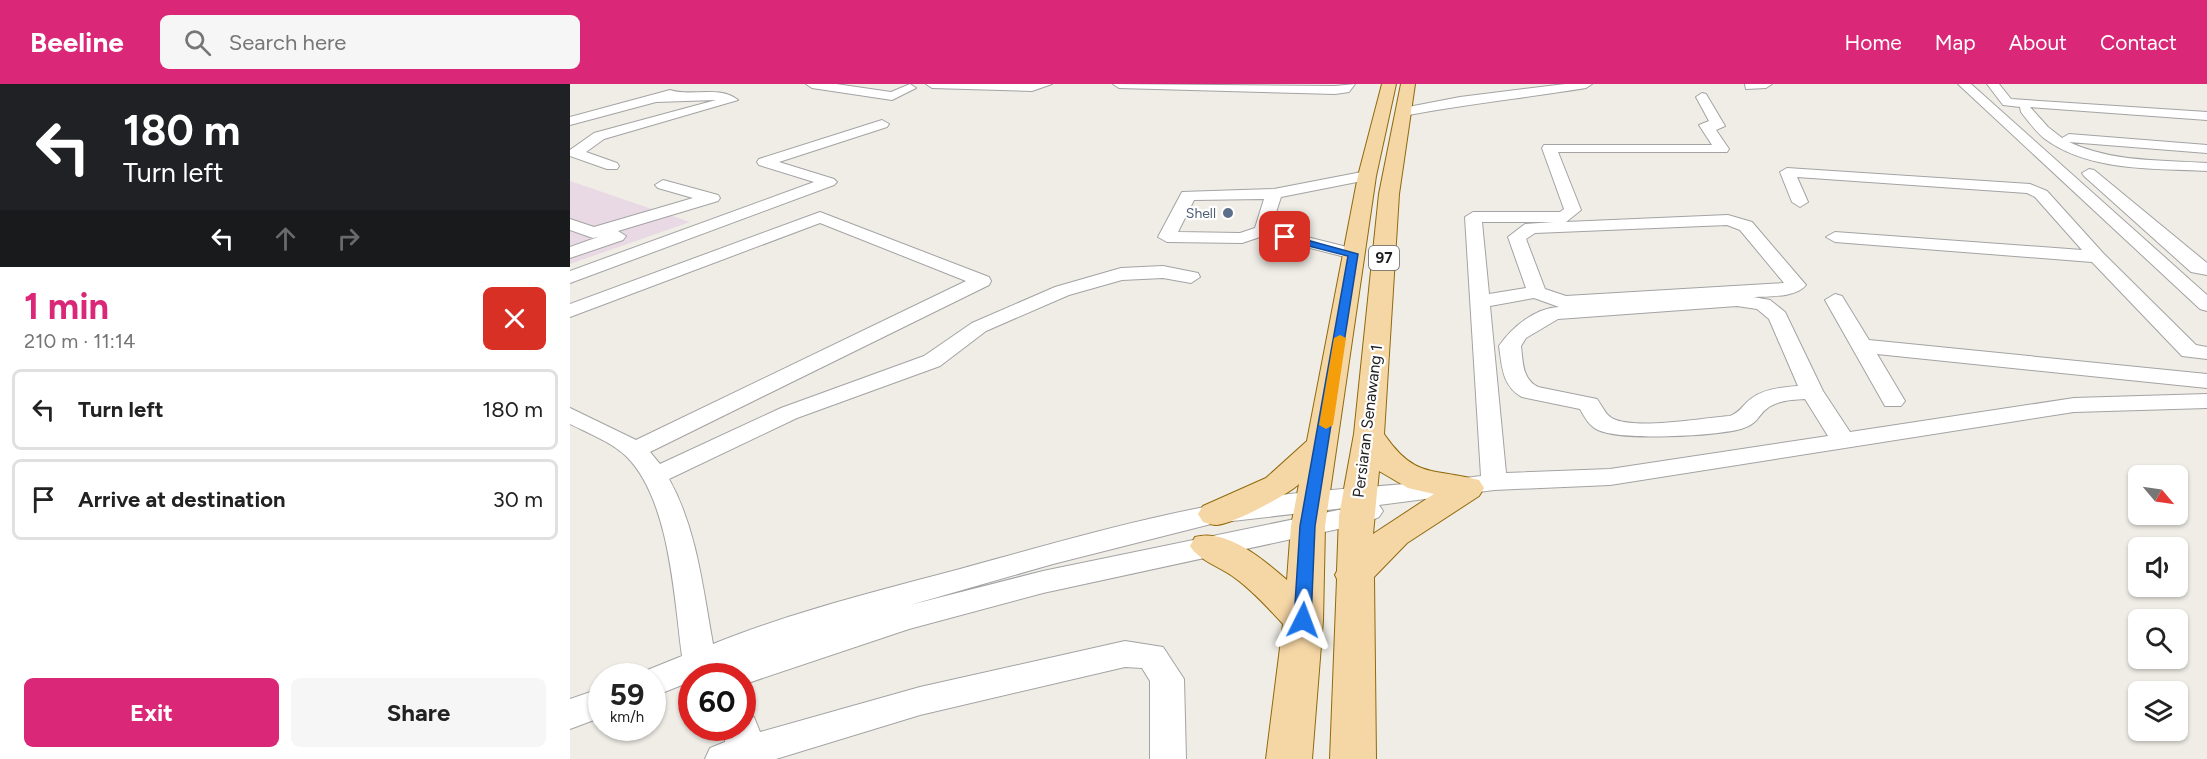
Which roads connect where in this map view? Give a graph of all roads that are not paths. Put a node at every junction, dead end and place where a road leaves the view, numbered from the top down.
1 (660, 84) edge
2 (703, 84) edge
3 (812, 84) edge
4 (849, 84) edge
5 (923, 84) edge
6 (932, 84) edge
7 (1046, 84) edge
8 (1119, 84) edge
9 (1349, 84) edge
10 (1389, 84) edge
11 (1408, 84) edge
12 (1586, 84) edge
13 (1766, 84) edge
14 (1993, 84) edge
15 (1168, 85) edge
16 (1225, 85) edge
17 (1289, 86) edge
18 (1566, 86) edge
19 (1750, 86) dead end
20 (1962, 87) edge
21 (910, 88) junction
22 (1513, 90) edge
23 (1702, 97) dead end
24 (604, 98) dead end
25 (655, 98) junction
26 (2025, 109) dead end
27 (1403, 112) junction
28 (2207, 116) edge
29 (570, 121) edge
30 (882, 124) dead end
31 (2019, 134) junction
32 (2050, 137) junction
33 (2207, 149) edge
34 (612, 166) dead end
35 (2207, 167) edge
36 (1367, 176) junction
37 (2207, 181) edge
38 (663, 185) dead end
39 (1274, 194) junction
40 (710, 198) junction
41 (1800, 202) dead end
42 (751, 210) junction
43 (642, 218) junction
44 (570, 224) edge
45 (1262, 231) junction
46 (1835, 237) dead end
47 (570, 253) edge
48 (1353, 254) junction
49 (2097, 257) junction
50 (2207, 269) edge
51 (570, 277) edge
52 (1191, 277) dead end
53 (1537, 292) junction
54 (1835, 300) dead end
55 (1482, 301) junction
56 (2207, 305) edge
57 (570, 311) edge
58 (1863, 346) junction
59 (2198, 352) edge
60 (2207, 370) edge
61 (2207, 381) edge
62 (1812, 391) junction
63 (1893, 401) dead end
64 (2207, 401) edge
65 (570, 415) edge
66 (1369, 434) junction
67 (1844, 442) junction
68 (1323, 443) junction
69 (634, 450) junction
70 (655, 476) junction
71 (1481, 485) junction
72 (1357, 507) junction
73 (1310, 514) junction
74 (1212, 530) junction
75 (1353, 575) junction
76 (1303, 620) junction
77 (700, 663) edge
78 (746, 663) edge
79 (588, 707) edge
80 (570, 714) edge
81 (736, 746) edge
82 (1168, 759) edge
83 (1289, 759) edge
84 (1353, 759) edge

1 - 24 street
2 - 25 street
3 - 21 street
4 - 21 street
5 - 21 street
6 - 7 street
8 - 15 street
9 - 17 street
10 - 36 main road, 97
11 - 27 main road, Persiaran Senawang 1 / 97
12 - 18 street
13 - 19 street
14 - 28 street
15 - 16 street
16 - 17 street
18 - 22 street
20 - 31 street
22 - 27 street
23 - 55 street
25 - 29 street
25 - 34 street
26 - 32 street
27 - 66 main road, Persiaran Senawang 1 / 97
30 - 42 street
31 - 32 street
31 - 56 street
32 - 33 street
32 - 35 street
36 - 39 street
36 - 48 main road, 97
37 - 50 street
38 - 40 street
39 - 45 street
39 - 45 street
40 - 42 street
40 - 43 street
41 - 49 street
42 - 51 street
43 - 44 street
43 - 47 street
45 - 48 street
46 - 49 street
48 - 68 main road, 97
49 - 59 street
52 - 70 street
53 - 53 street
53 - 55 street
54 - 58 street
55 - 71 street
57 - 69 street
58 - 61 street
58 - 63 street
59 - 60 street
62 - 62 street
62 - 67 street
64 - 67 street
65 - 69 street
66 - 71 main road
66 - 72 main road, Persiaran Senawang 1 / 97
67 - 71 street
68 - 73 main road, 97
68 - 74 main road
69 - 70 street
70 - 77 street
71 - 72 street
71 - 75 main road
72 - 73 street
72 - 75 main road, Persiaran Senawang 1 / 97
73 - 74 street
73 - 76 main road, 97
74 - 76 main road
74 - 78 street
75 - 84 main road, Persiaran Senawang 1 / 97
76 - 83 main road, 97
79 - 80 street
81 - 82 street

